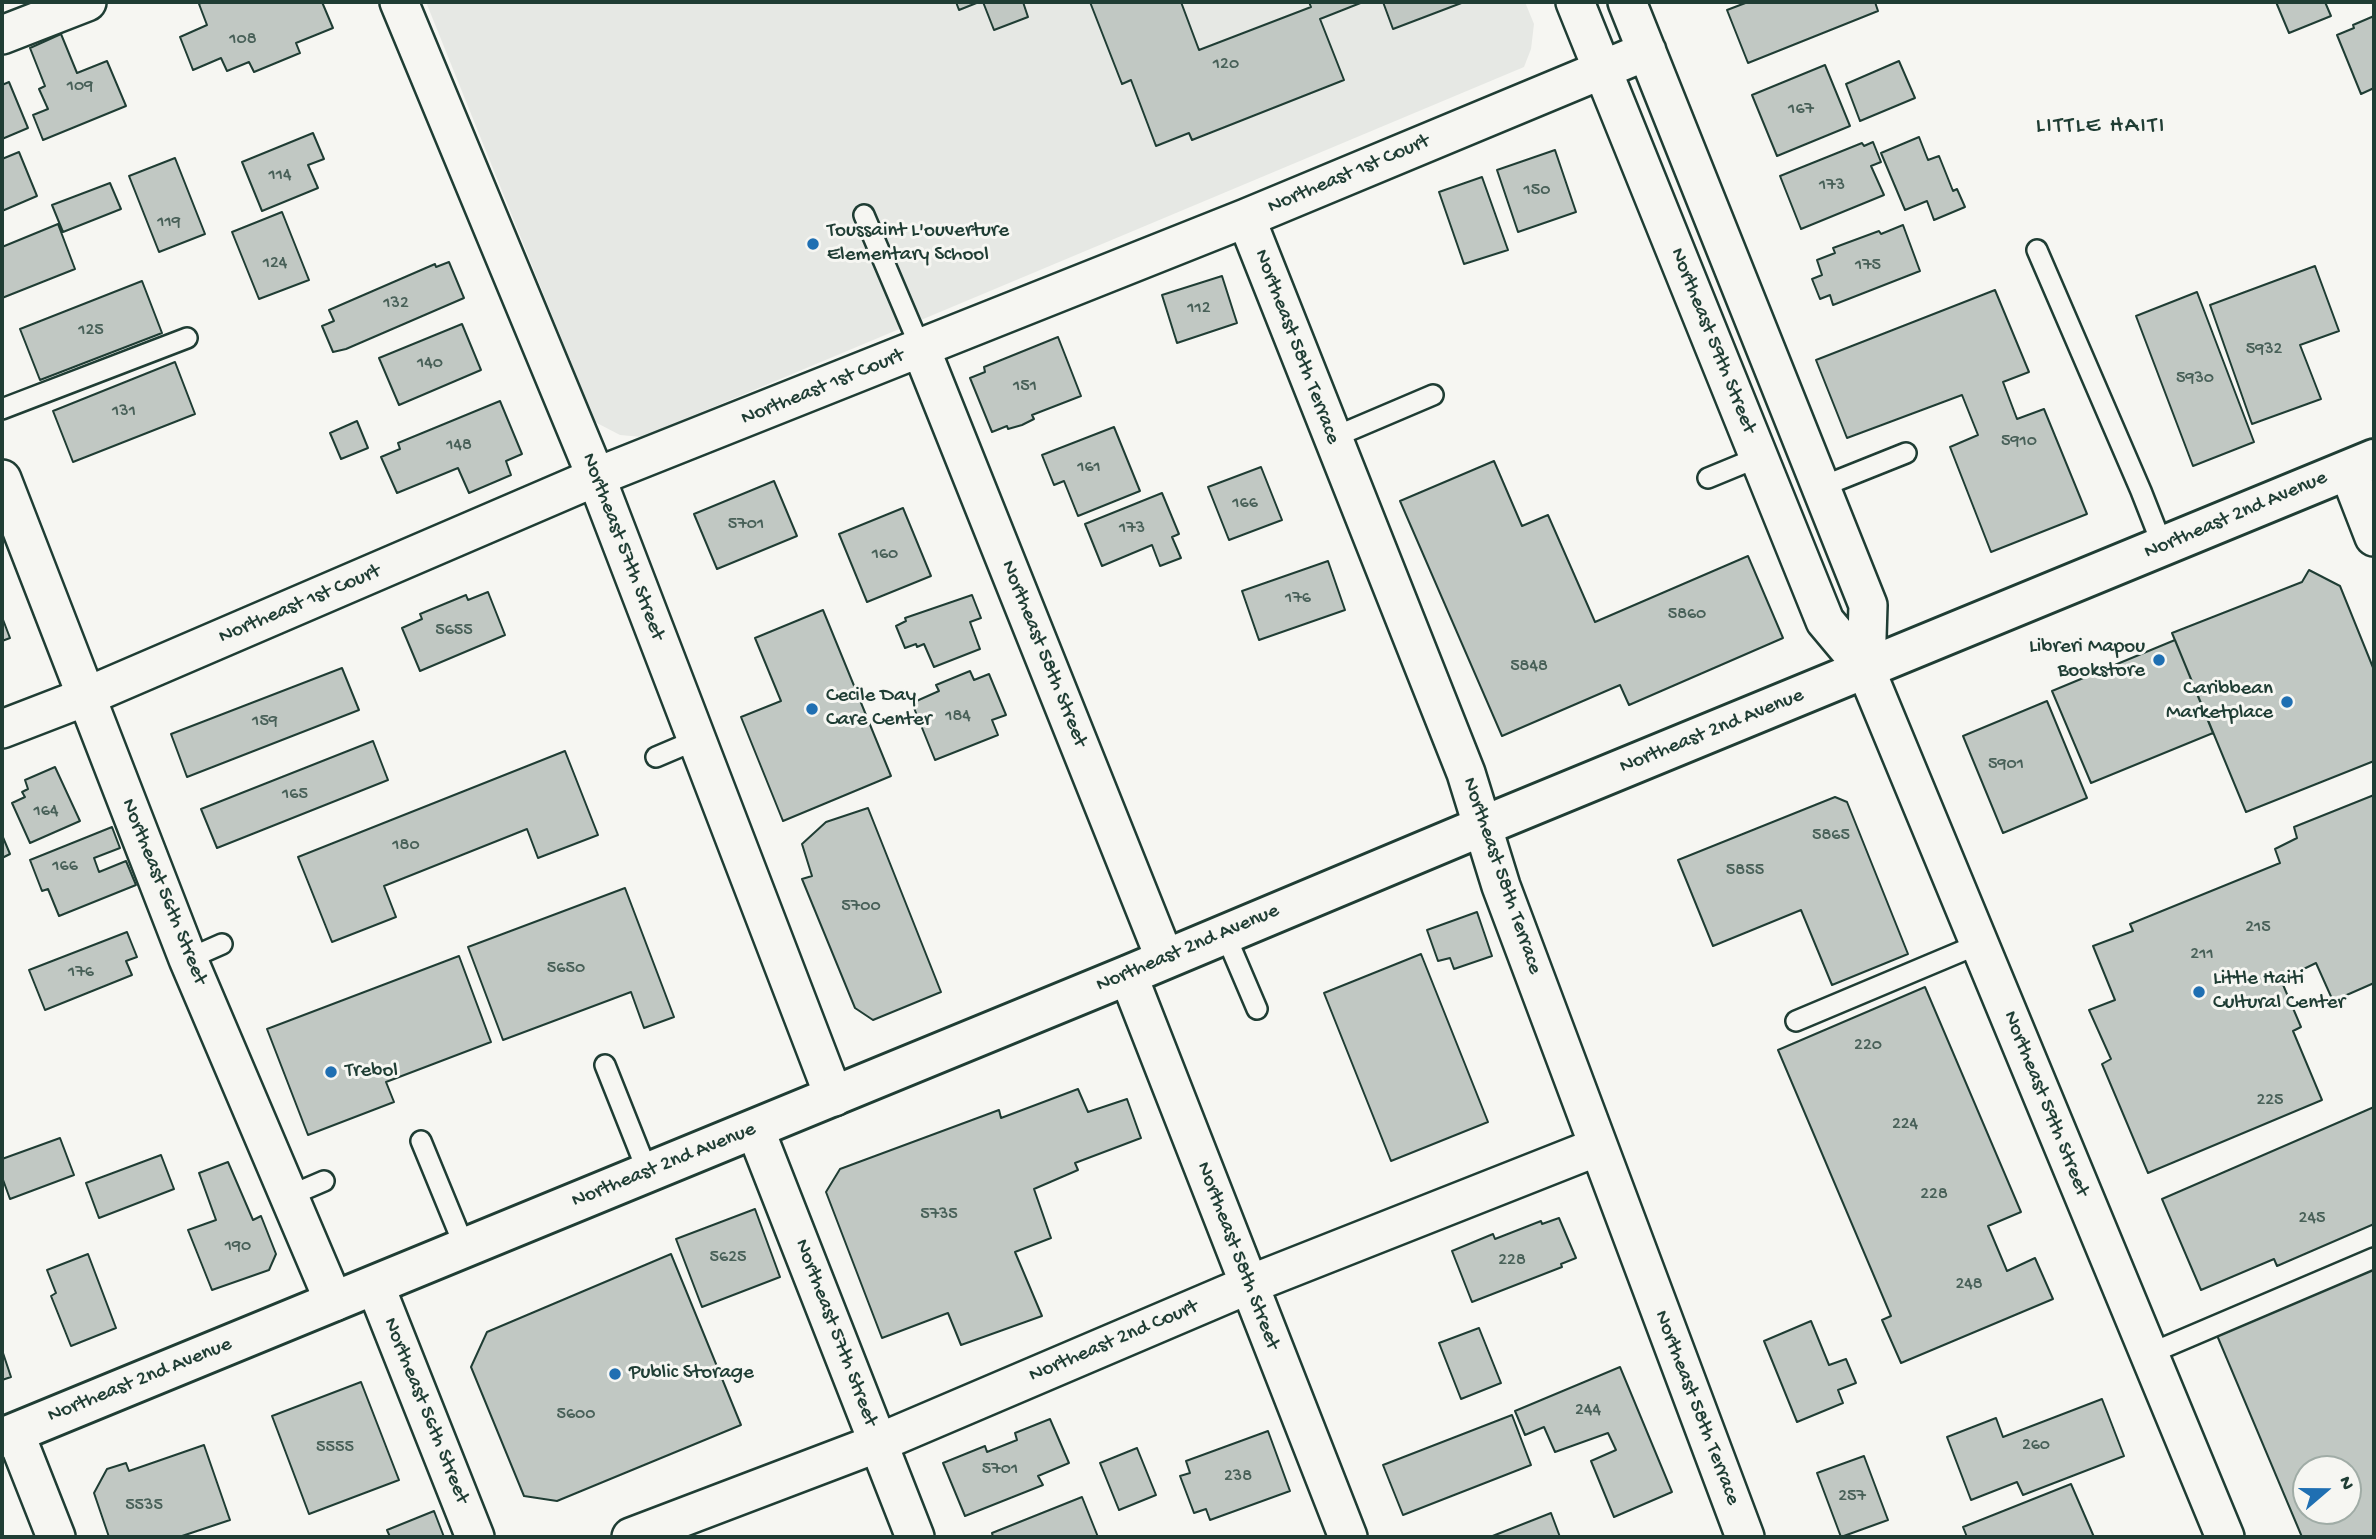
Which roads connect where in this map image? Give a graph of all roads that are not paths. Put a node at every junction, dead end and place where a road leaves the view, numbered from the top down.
1 (87, 2) edge
2 (399, 2) edge
3 (1575, 2) edge
4 (1627, 2) edge
5 (2, 35) edge
6 (1647, 51) junction
7 (1602, 68) junction
8 (864, 215) dead end
9 (1246, 218) junction
10 (2037, 250) dead end
11 (187, 338) dead end
12 (920, 349) junction
13 (1433, 395) dead end
14 (2, 410) edge
15 (1332, 438) junction
16 (1906, 453) dead end
17 (1759, 457) junction
18 (2361, 464) edge
19 (596, 477) junction
20 (1708, 478) dead end
21 (2, 479) edge
22 (1821, 487) junction
23 (2374, 537) edge
24 (2163, 547) junction
25 (1866, 670) junction
26 (85, 697) junction
27 (2, 729) edge
28 (696, 740) junction
29 (656, 757) dead end
30 (1483, 826) junction
31 (1225, 934) junction
32 (222, 944) dead end
33 (1979, 944) junction
34 (188, 958) junction
35 (1165, 959) junction
36 (1128, 975) junction
37 (1257, 1009) dead end
38 (1796, 1021) dead end
39 (605, 1065) dead end
40 (834, 1097) junction
41 (755, 1129) junction
42 (421, 1141) dead end
43 (1597, 1147) junction
44 (648, 1173) junction
45 (324, 1181) dead end
46 (289, 1196) junction
47 (465, 1248) junction
48 (2374, 1258) edge
49 (375, 1285) junction
50 (1248, 1285) junction
51 (334, 1302) junction
52 (2149, 1354) junction
53 (8, 1435) edge
54 (878, 1443) junction
55 (56, 1537) edge
56 (475, 1537) edge
57 (631, 1537) edge
58 (915, 1537) edge
59 (1348, 1537) edge
60 (1745, 1537) edge
61 (2225, 1537) edge

1 - 5 street
2 - 19 street, Northeast 57th Street
3 - 7 street, Northeast 59th Street
4 - 6 street, Northeast 59th Street
6 - 7 street, Northeast 1st Court
6 - 22 street, Northeast 59th Street
7 - 9 street, Northeast 1st Court
7 - 17 street, Northeast 59th Street
8 - 12 lane
9 - 12 street, Northeast 1st Court
9 - 15 street, Northeast 58th Terrace
10 - 24 lane
11 - 14 lane
12 - 19 street, Northeast 1st Court
12 - 35 street, Northeast 58th Street
13 - 15 lane
15 - 30 street, Northeast 58th Terrace
16 - 22 lane
17 - 20 lane
17 - 25 street, Northeast 59th Street
18 - 23 street
18 - 24 main road, Northeast 2nd Avenue
19 - 26 street, Northeast 1st Court
19 - 28 street, Northeast 57th Street
21 - 26 street, Northeast 56th Street
22 - 25 street, Northeast 59th Street
24 - 25 main road, Northeast 2nd Avenue
25 - 30 main road, Northeast 2nd Avenue
25 - 33 street, Northeast 59th Street
26 - 27 street, Northeast 1st Court
26 - 34 street, Northeast 56th Street
28 - 29 lane
28 - 40 street, Northeast 57th Street
30 - 31 main road, Northeast 2nd Avenue
30 - 43 street, Northeast 58th Terrace
31 - 35 main road, Northeast 2nd Avenue
31 - 37 lane
32 - 34 lane
33 - 38 lane
33 - 52 street, Northeast 59th Street
34 - 46 street, Northeast 56th Street
35 - 36 main road, Northeast 2nd Avenue
36 - 40 main road, Northeast 2nd Avenue
36 - 50 street, Northeast 58th Street
39 - 44 lane
40 - 41 main road, Northeast 2nd Avenue
41 - 44 main road, Northeast 2nd Avenue
41 - 54 street, Northeast 57th Street
42 - 47 lane
43 - 50 street, Northeast 2nd Court
43 - 60 street, Northeast 58th Terrace
44 - 47 main road, Northeast 2nd Avenue
45 - 46 lane
46 - 51 street, Northeast 56th Street
47 - 49 main road, Northeast 2nd Avenue
48 - 52 lane
49 - 51 main road, Northeast 2nd Avenue
49 - 56 street, Northeast 56th Street
50 - 54 street, Northeast 2nd Court
50 - 59 street, Northeast 58th Street
51 - 53 main road, Northeast 2nd Avenue
52 - 61 street, Northeast 59th Street
53 - 55 street
54 - 57 street, Northeast 2nd Court
54 - 58 street, Northeast 57th Street

